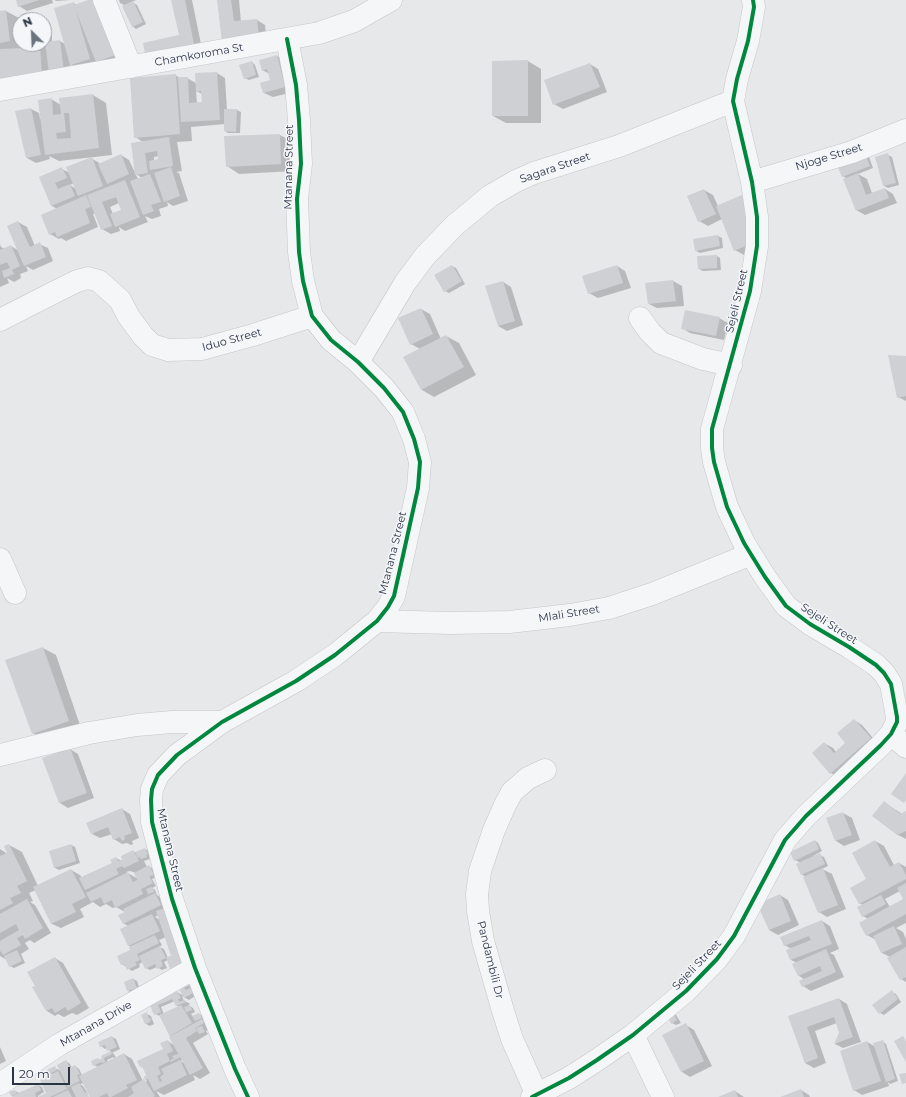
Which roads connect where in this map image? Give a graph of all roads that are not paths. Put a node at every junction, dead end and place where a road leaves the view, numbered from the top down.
1 (104, 0) edge
2 (391, 0) edge
3 (753, 0) edge
4 (287, 39) junction
5 (131, 67) junction
6 (0, 90) edge
7 (733, 102) junction
8 (906, 130) edge
9 (752, 182) junction
10 (312, 316) junction
11 (640, 318) dead end
12 (0, 320) edge
13 (358, 362) junction
14 (731, 365) junction
15 (752, 554) junction
16 (0, 559) edge
17 (15, 592) dead end
18 (377, 621) junction
19 (222, 722) junction
20 (900, 728) edge
21 (0, 754) edge
22 (545, 770) dead end
23 (195, 968) junction
24 (633, 1035) junction
25 (0, 1084) edge
26 (535, 1096) edge
27 (248, 1097) edge
28 (663, 1097) edge

1 - 5 street
2 - 4 street, Chamkoroma St
3 - 7 street, Sejeli Street
4 - 5 street, Chamkoroma St
4 - 10 street, Mtanana Street
5 - 6 street, Chamkoroma St
7 - 9 street, Sejeli Street
7 - 13 street, Sagara Street
8 - 9 street, Njoge Street
9 - 14 street, Sejeli Street
10 - 12 street, Iduo Street
10 - 13 street, Mtanana Street
11 - 14 street
13 - 18 street, Mtanana Street
14 - 15 street, Sejeli Street
15 - 18 street, Mlali Street
15 - 20 street, Sejeli Street
16 - 17 street
18 - 19 street, Mtanana Street
19 - 21 street
19 - 23 street, Mtanana Street
20 - 24 street, Sejeli Street
22 - 26 street, Pandambili Dr
23 - 25 street, Mtanana Drive
23 - 27 street, Mtanana Street
24 - 26 street, Sejeli Street
24 - 28 street

